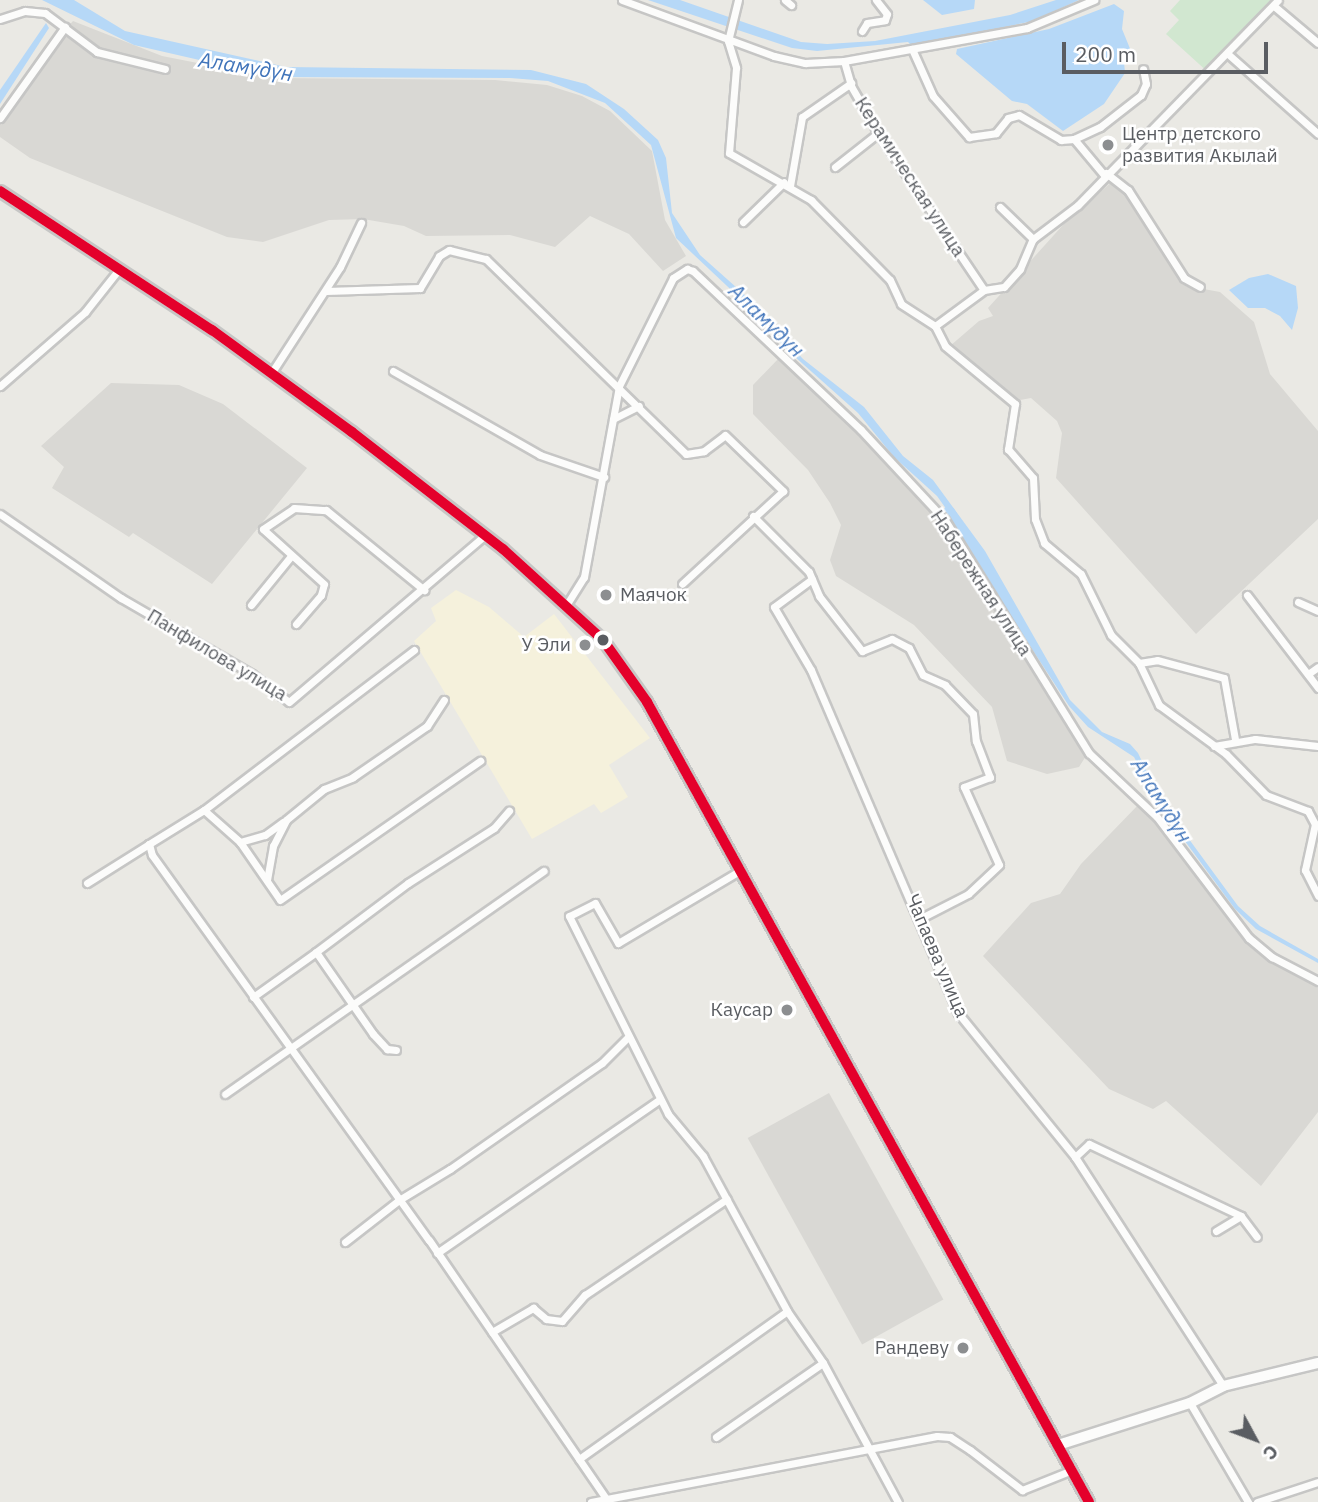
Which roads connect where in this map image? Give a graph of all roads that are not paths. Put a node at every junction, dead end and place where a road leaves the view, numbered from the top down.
1 (622, 0) edge
2 (738, 0) edge
3 (876, 0) edge
4 (1094, 0) edge
5 (1276, 3) edge
6 (0, 19) edge
7 (65, 27) junction
8 (862, 31) dead end
9 (729, 37) junction
10 (1318, 43) edge
11 (912, 49) junction
12 (1228, 54) junction
13 (844, 61) junction
14 (165, 69) dead end
15 (1143, 69) dead end
16 (851, 83) junction
17 (0, 118) edge
18 (878, 133) junction
19 (1318, 134) edge
20 (1073, 139) junction
21 (835, 167) dead end
22 (1105, 174) junction
23 (787, 184) junction
24 (0, 191) edge
25 (1000, 207) dead end
26 (743, 222) dead end
27 (361, 223) dead end
28 (1033, 239) junction
29 (120, 268) junction
30 (1200, 287) dead end
31 (984, 290) junction
32 (326, 291) junction
33 (935, 326) junction
34 (393, 371) dead end
35 (272, 372) junction
36 (0, 386) edge
37 (619, 386) junction
38 (639, 406) junction
39 (613, 420) junction
40 (604, 477) junction
41 (0, 513) edge
42 (753, 516) junction
43 (485, 535) junction
44 (291, 556) junction
45 (812, 579) junction
46 (682, 584) dead end
47 (424, 590) junction
48 (1247, 595) dead end
49 (1298, 602) dead end
50 (567, 604) junction
51 (251, 605) dead end
52 (1318, 611) edge
53 (296, 624) dead end
54 (414, 650) dead end
55 (1139, 663) junction
56 (1318, 667) edge
57 (1308, 674) junction
58 (1318, 688) edge
59 (444, 700) dead end
60 (1235, 739) junction
61 (1214, 746) junction
62 (1318, 746) edge
63 (480, 761) dead end
64 (204, 810) junction
65 (509, 811) dead end
66 (286, 820) junction
67 (240, 842) junction
68 (149, 844) junction
69 (741, 870) junction
70 (544, 871) dead end
71 (267, 880) junction
72 (87, 883) dead end
73 (1318, 896) edge
74 (921, 918) junction
75 (316, 952) junction
76 (1318, 981) edge
77 (253, 997) junction
78 (352, 1003) junction
79 (627, 1038) junction
80 (288, 1047) junction
81 (396, 1050) dead end
82 (225, 1094) dead end
83 (660, 1099) junction
84 (1075, 1157) junction
85 (727, 1199) junction
86 (399, 1200) junction
87 (1241, 1216) junction
88 (1216, 1231) dead end
89 (1257, 1237) dead end
90 (345, 1242) dead end
91 (437, 1252) junction
92 (787, 1311) junction
93 (492, 1332) junction
94 (823, 1363) junction
95 (1318, 1363) edge
96 (1223, 1386) junction
97 (1190, 1402) junction
98 (716, 1437) dead end
99 (1058, 1445) junction
100 (872, 1449) junction
101 (579, 1459) junction
102 (1072, 1471) junction
103 (1318, 1482) edge
104 (605, 1497) junction
105 (591, 1502) edge
106 (898, 1502) edge
107 (1089, 1502) edge
108 (1248, 1502) edge
109 (1256, 1502) edge

1 - 9 street
2 - 9 street
3 - 8 street
4 - 11 street
5 - 10 street
5 - 12 street
6 - 7 street
7 - 14 street
7 - 17 street
9 - 13 street
9 - 23 street
11 - 13 street
11 - 20 street
12 - 19 street
12 - 22 street
13 - 16 street, Керамическая улица
15 - 20 street
16 - 18 street, Керамическая улица
16 - 23 street
18 - 21 street
18 - 31 street, Керамическая улица
20 - 22 street
22 - 28 street
22 - 30 street
23 - 26 street
23 - 33 street
24 - 29 main road
25 - 28 street
27 - 32 street
28 - 31 street
29 - 35 main road
29 - 36 street
31 - 33 street
32 - 35 street
32 - 37 street
33 - 55 street
34 - 40 street
35 - 43 main road
37 - 38 street
37 - 39 street, Набережная улица
37 - 76 street, Набережная улица
38 - 39 street
38 - 42 street
39 - 40 street, Набережная улица
40 - 50 street, Набережная улица
41 - 47 street, Панфилова улица
42 - 45 street
42 - 46 street
43 - 47 street, Панфилова улица
43 - 50 main road
44 - 47 street
44 - 51 street
44 - 53 street
45 - 74 street, Чапаева улица
45 - 74 street
48 - 57 street
49 - 52 street
50 - 69 main road
54 - 64 street
55 - 60 street
55 - 61 street
56 - 57 street
57 - 58 street
59 - 66 street
60 - 61 street
60 - 62 street
61 - 73 street
63 - 71 street
64 - 67 street
64 - 68 street
65 - 75 street
66 - 67 street
66 - 71 street
67 - 71 street
68 - 72 street
68 - 77 street
69 - 79 street
69 - 99 main road
70 - 78 street
74 - 84 street, Чапаева улица
75 - 77 street
75 - 78 street
77 - 80 street
78 - 80 street
78 - 81 street
79 - 83 street
79 - 86 street
80 - 82 street
80 - 86 street
83 - 85 street
83 - 91 street
84 - 87 street
84 - 96 street, Чапаева улица
85 - 92 street
85 - 93 street
86 - 90 street
86 - 91 street
87 - 88 street
87 - 89 street
91 - 93 street
92 - 94 street
92 - 101 street
93 - 101 street
94 - 98 street
94 - 100 street
95 - 96 street
96 - 97 street
97 - 99 street
97 - 108 street
99 - 102 main road
100 - 102 street
100 - 104 street
100 - 106 street
101 - 104 street
102 - 107 main road
103 - 109 street
104 - 105 street

